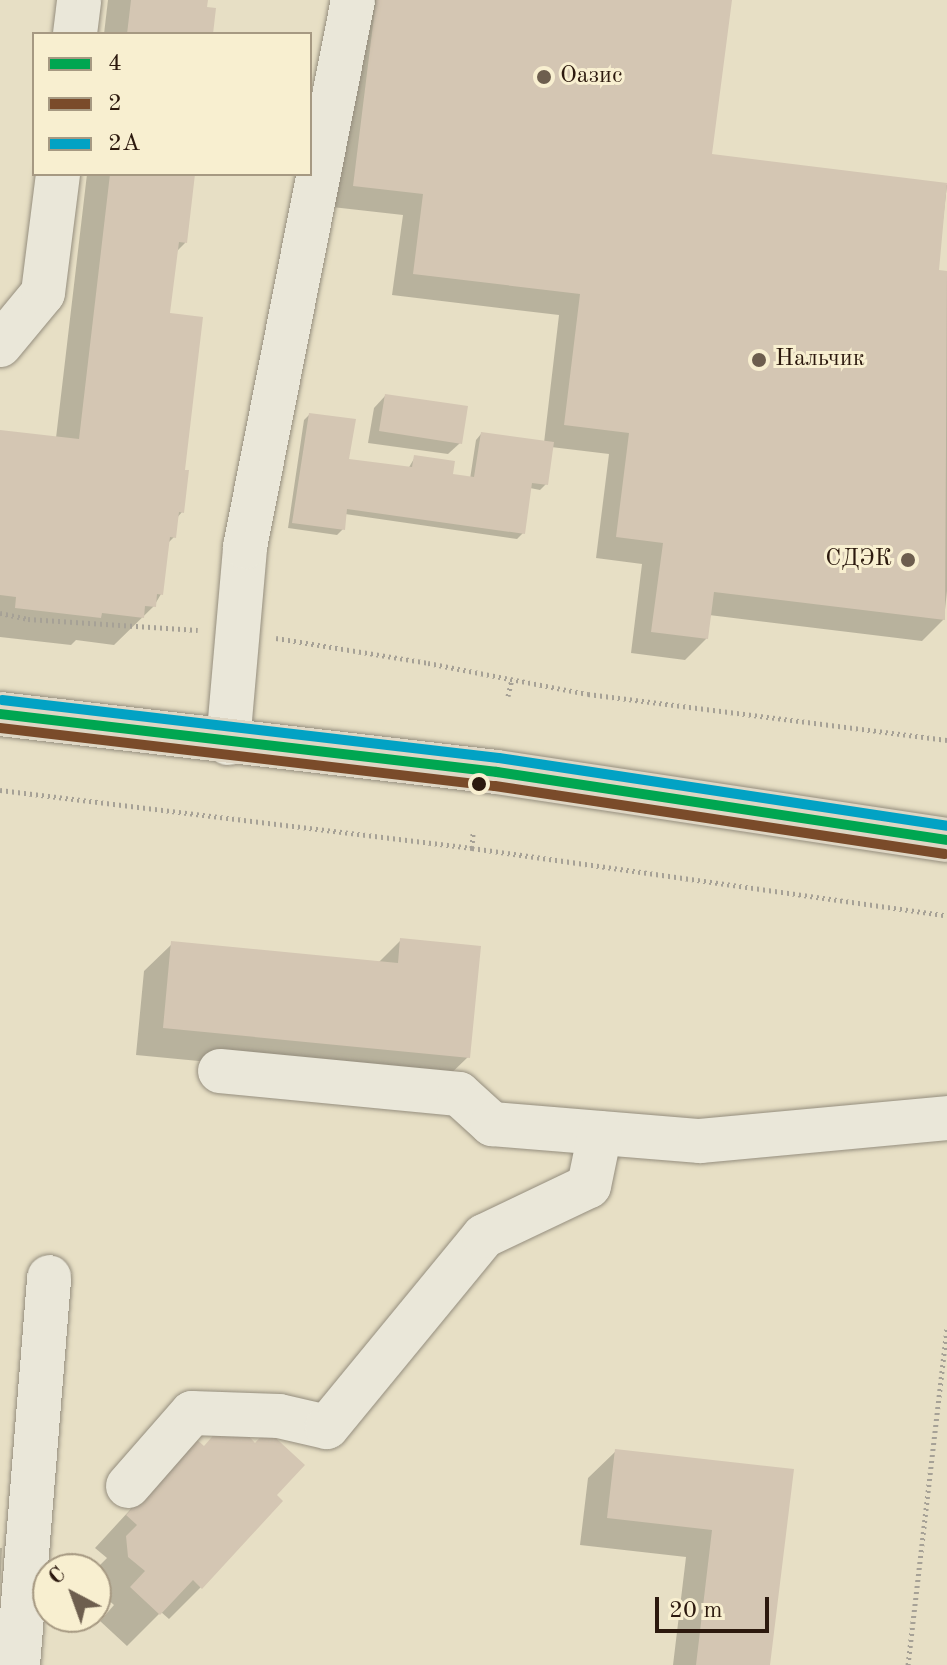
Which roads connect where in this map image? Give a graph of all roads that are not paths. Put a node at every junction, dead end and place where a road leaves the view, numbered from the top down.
1 (79, 0) edge
2 (353, 0) edge
3 (75, 32) edge
4 (58, 176) edge
5 (0, 345) edge
6 (0, 714) edge
7 (228, 743) junction
8 (947, 840) edge
9 (220, 1071) dead end
10 (947, 1118) edge
11 (600, 1133) junction
12 (49, 1277) dead end
13 (128, 1486) dead end
14 (18, 1665) edge

1 - 3 lane
2 - 7 lane
4 - 5 lane
6 - 7 main road
7 - 8 main road
9 - 11 lane
10 - 11 lane
11 - 13 lane
12 - 14 lane

